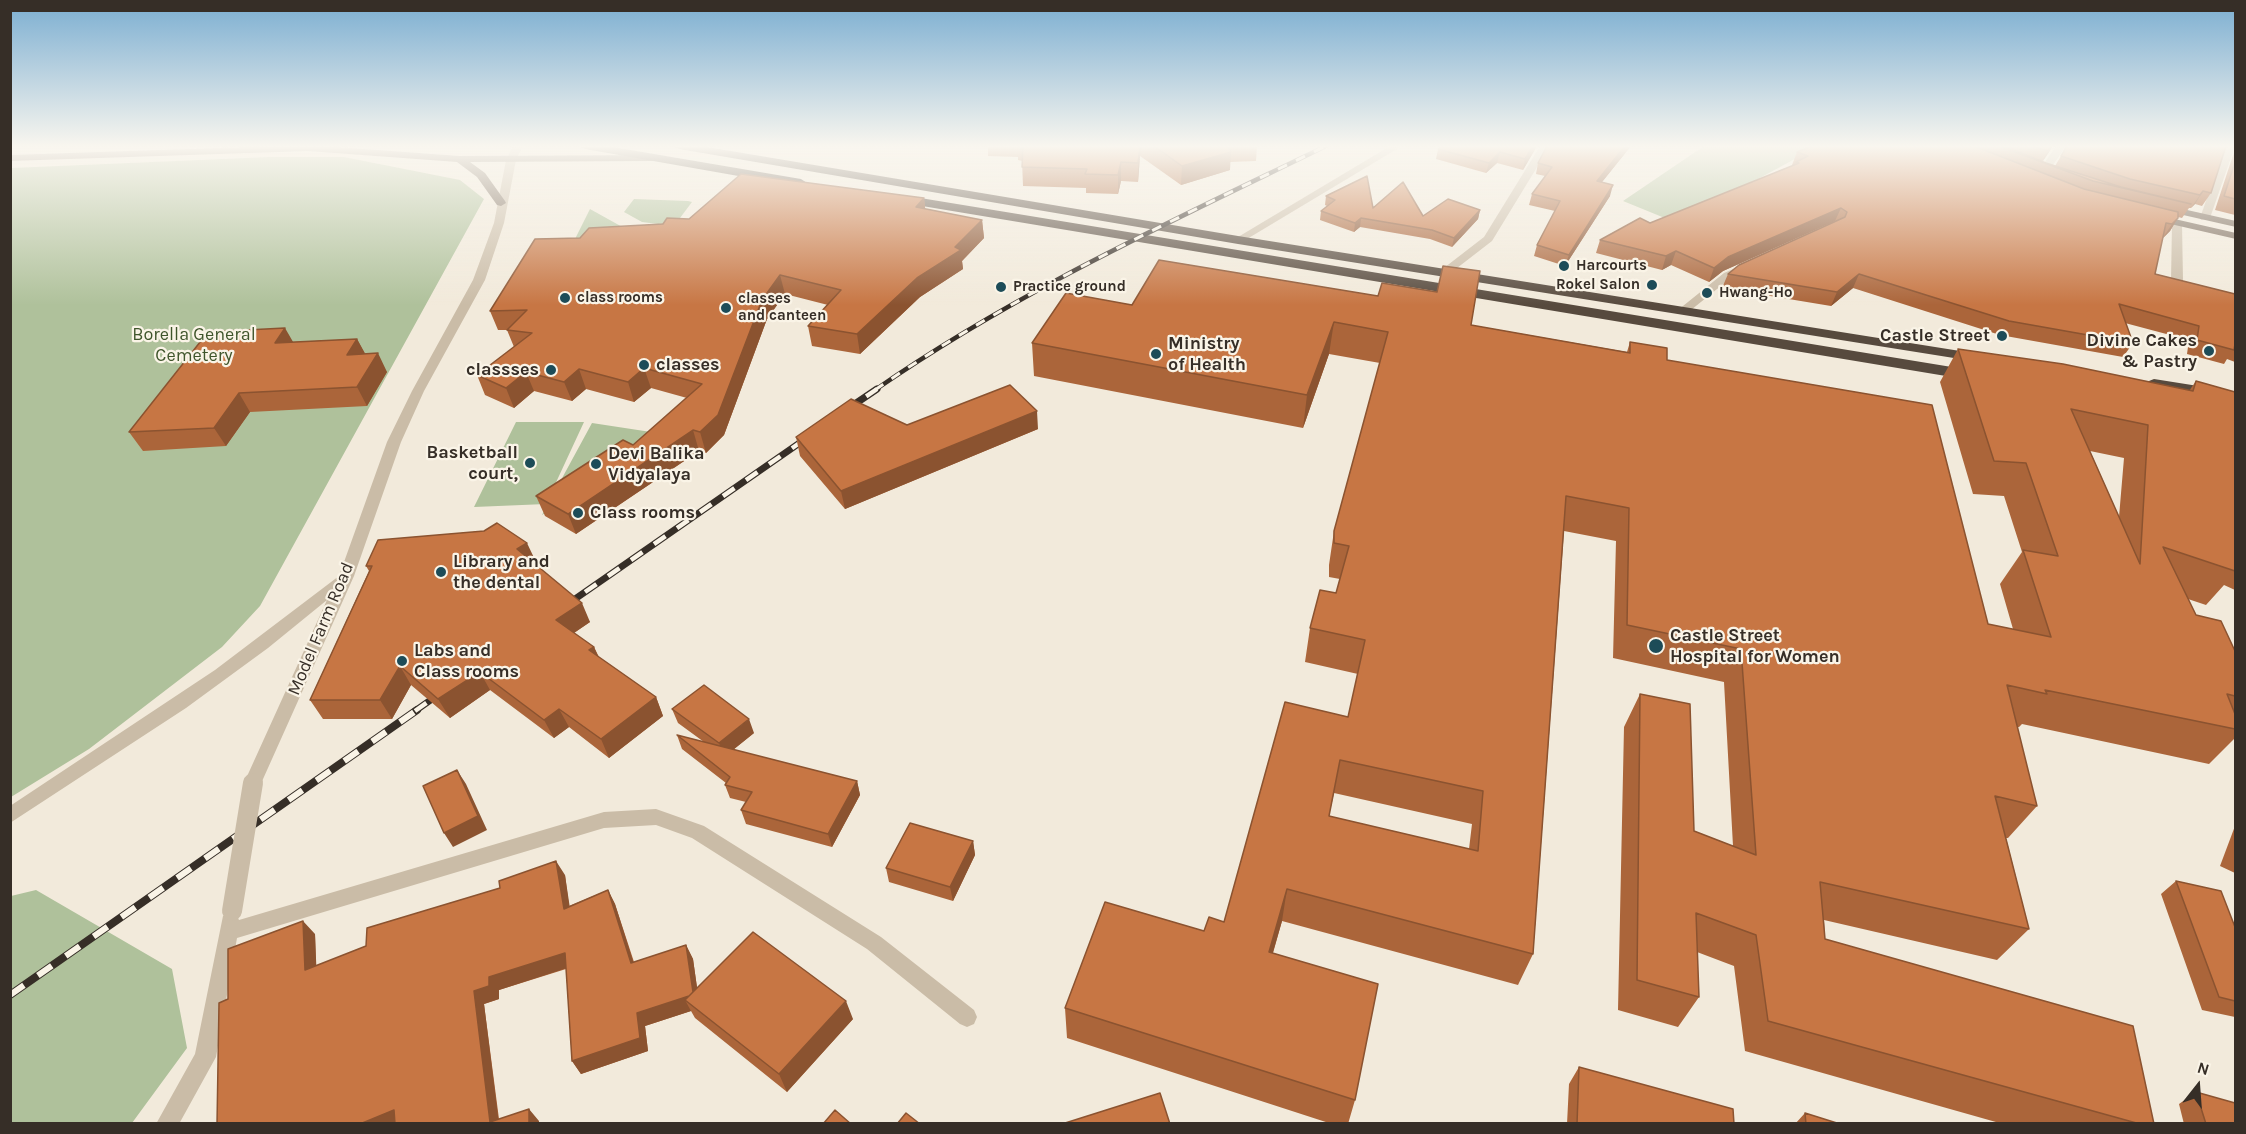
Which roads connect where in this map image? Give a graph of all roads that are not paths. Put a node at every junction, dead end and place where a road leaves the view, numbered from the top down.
1 (498, 199) edge
2 (502, 199) edge
3 (900, 199) edge
4 (994, 199) edge
5 (1307, 199) edge
6 (1513, 199) edge
7 (2212, 199) edge
8 (501, 204) junction
9 (2151, 204) edge
10 (2145, 215) edge
11 (2205, 218) junction
12 (2177, 223) junction
13 (2235, 224) edge
14 (2235, 236) edge
15 (1238, 240) junction
16 (1760, 260) edge
17 (1444, 273) junction
18 (2177, 281) edge
19 (1682, 312) junction
20 (1992, 360) edge
21 (1987, 378) edge
22 (2143, 383) edge
23 (2235, 397) edge
24 (346, 576) junction
25 (10, 816) edge
26 (228, 932) junction
27 (967, 1017) dead end
28 (167, 1124) edge

1 - 8 main road
2 - 8 street, Model Farm Road
3 - 21 highway
4 - 15 highway
5 - 15 street
6 - 17 street
7 - 11 street
8 - 24 street, Model Farm Road
9 - 11 main road
10 - 12 main road
11 - 13 main road
12 - 14 main road
12 - 18 street
15 - 17 highway
16 - 19 street
17 - 19 highway
19 - 20 highway
22 - 23 highway
24 - 25 street
24 - 26 street, Model Farm Road, bridge
26 - 27 street
26 - 28 street, Model Farm Road

